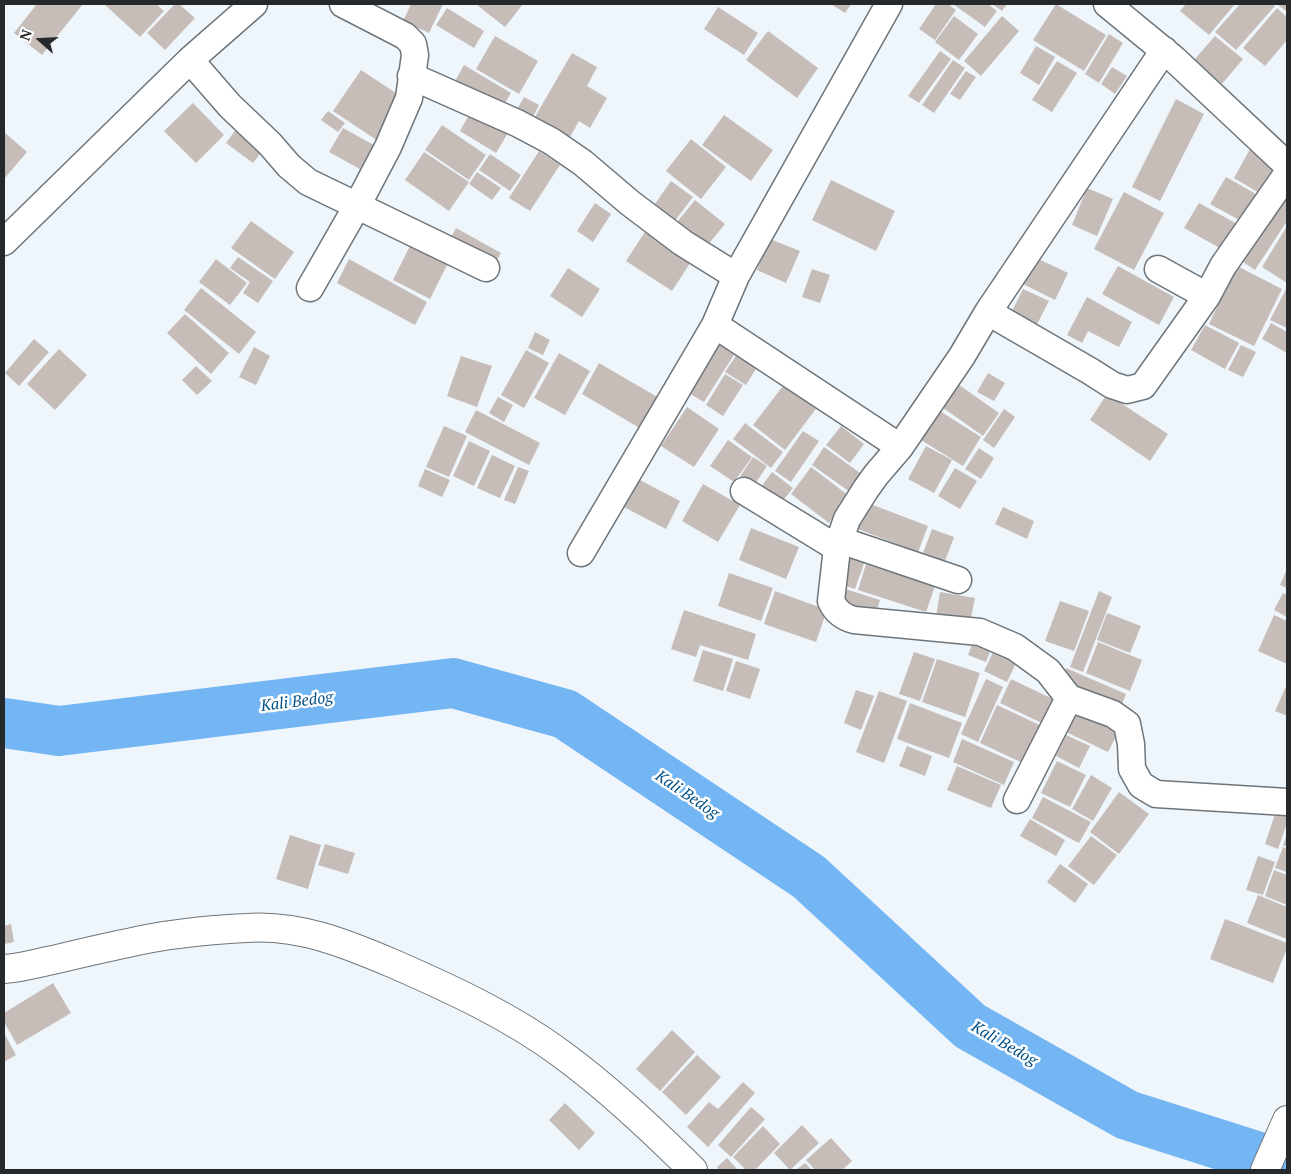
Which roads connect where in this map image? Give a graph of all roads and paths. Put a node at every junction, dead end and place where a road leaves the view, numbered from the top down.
1 (254, 4) edge
2 (343, 4) edge
3 (889, 4) edge
4 (1107, 4) edge
5 (1164, 50) junction
6 (190, 60) junction
7 (411, 76) junction
8 (1287, 164) edge
9 (1287, 174) edge
10 (357, 206) junction
11 (4, 242) edge
12 (486, 268) dead end
13 (1158, 269) dead end
14 (736, 276) junction
15 (310, 288) dead end
16 (1207, 296) junction
17 (988, 312) junction
18 (716, 325) junction
19 (900, 447) junction
20 (744, 491) dead end
21 (838, 544) junction
22 (581, 552) dead end
23 (958, 580) dead end
24 (1069, 698) junction
25 (1017, 800) dead end
26 (1287, 802) edge
27 (5, 970) edge
28 (1287, 1120) edge
29 (693, 1170) edge
30 (1265, 1170) edge

1 - 6 street
2 - 7 street
3 - 14 street
4 - 5 street
5 - 8 street
5 - 17 street
6 - 10 street
6 - 11 street
7 - 10 street
7 - 14 street
9 - 16 street
10 - 12 street
10 - 15 street
13 - 16 street
14 - 18 street
16 - 17 street
17 - 19 street
18 - 19 street
18 - 22 street
19 - 21 street
20 - 21 street
21 - 23 street
21 - 24 street
24 - 25 street
24 - 26 street
27 - 29 main road
28 - 30 main road

